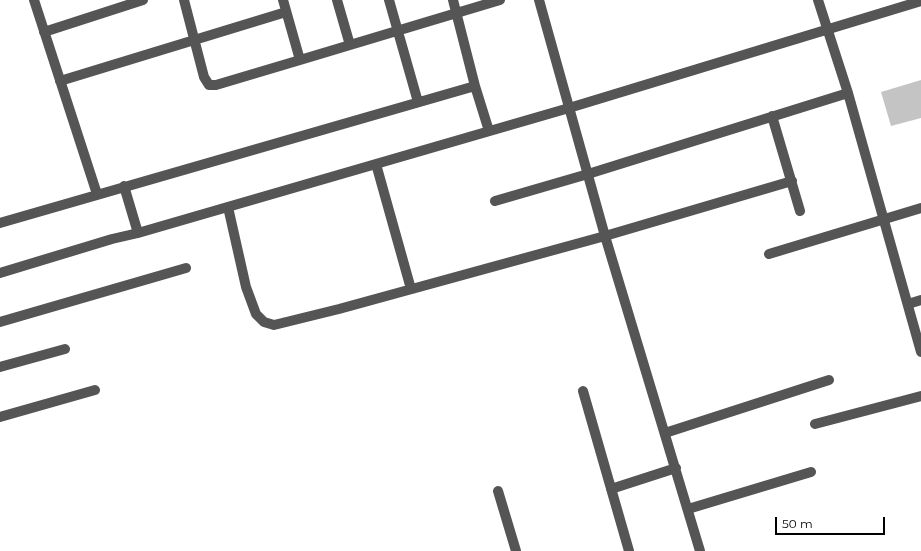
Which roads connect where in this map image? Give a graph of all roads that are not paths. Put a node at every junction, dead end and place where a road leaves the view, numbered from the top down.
1 (34, 0) edge
2 (143, 0) edge
3 (184, 0) edge
4 (283, 0) edge
5 (337, 0) edge
6 (389, 0) edge
7 (452, 0) edge
8 (500, 0) edge
9 (539, 0) edge
10 (818, 0) edge
11 (921, 0) edge
12 (286, 12) junction
13 (456, 13) junction
14 (397, 30) junction
15 (828, 30) junction
16 (44, 32) junction
17 (196, 40) junction
18 (350, 45) junction
19 (300, 60) junction
20 (60, 81) junction
21 (475, 86) junction
22 (848, 92) junction
23 (418, 102) junction
24 (569, 108) junction
25 (772, 116) junction
26 (489, 131) junction
27 (376, 164) junction
28 (588, 174) junction
29 (792, 181) junction
30 (124, 186) junction
31 (97, 194) junction
32 (495, 201) dead end
33 (228, 207) junction
34 (921, 208) edge
35 (800, 211) dead end
36 (884, 219) junction
37 (0, 223) edge
38 (138, 233) junction
39 (605, 236) junction
40 (769, 254) dead end
41 (186, 268) dead end
42 (0, 273) edge
43 (411, 289) junction
44 (921, 300) edge
45 (908, 304) junction
46 (0, 322) edge
47 (65, 349) dead end
48 (921, 352) edge
49 (0, 367) edge
50 (829, 380) dead end
51 (95, 390) dead end
52 (583, 390) dead end
53 (921, 396) edge
54 (0, 417) edge
55 (815, 424) dead end
56 (665, 433) junction
57 (676, 468) junction
58 (811, 472) dead end
59 (611, 489) junction
60 (498, 491) dead end
61 (688, 509) junction
62 (516, 551) edge
63 (629, 551) edge
64 (700, 551) edge

1 - 16 street
2 - 16 street
3 - 17 street
4 - 12 street
5 - 18 street
6 - 14 street
7 - 13 street
8 - 13 street
9 - 24 street
10 - 15 street
11 - 15 street
12 - 17 street
12 - 19 street
13 - 14 street
13 - 21 street
14 - 18 street
14 - 23 street
15 - 22 street
15 - 24 street
16 - 20 street
17 - 19 street
17 - 20 street
18 - 19 street
20 - 31 street
21 - 23 street
21 - 26 street
22 - 25 street
22 - 36 street
23 - 30 street
24 - 26 street
24 - 28 street
25 - 28 street
25 - 29 street
26 - 27 street
27 - 33 street
27 - 43 street
28 - 32 street
28 - 39 street
29 - 35 street
29 - 39 street
30 - 31 street
30 - 38 street
31 - 37 street
33 - 38 street
33 - 43 street
34 - 36 street
36 - 40 street
36 - 45 street
38 - 42 street
39 - 43 street
39 - 56 street
41 - 46 street
44 - 45 street
45 - 48 street
47 - 49 street
50 - 56 street
51 - 54 street
52 - 59 street
53 - 55 street
56 - 57 street
57 - 59 street
57 - 61 street
58 - 61 street
59 - 63 street
60 - 62 street
61 - 64 street

